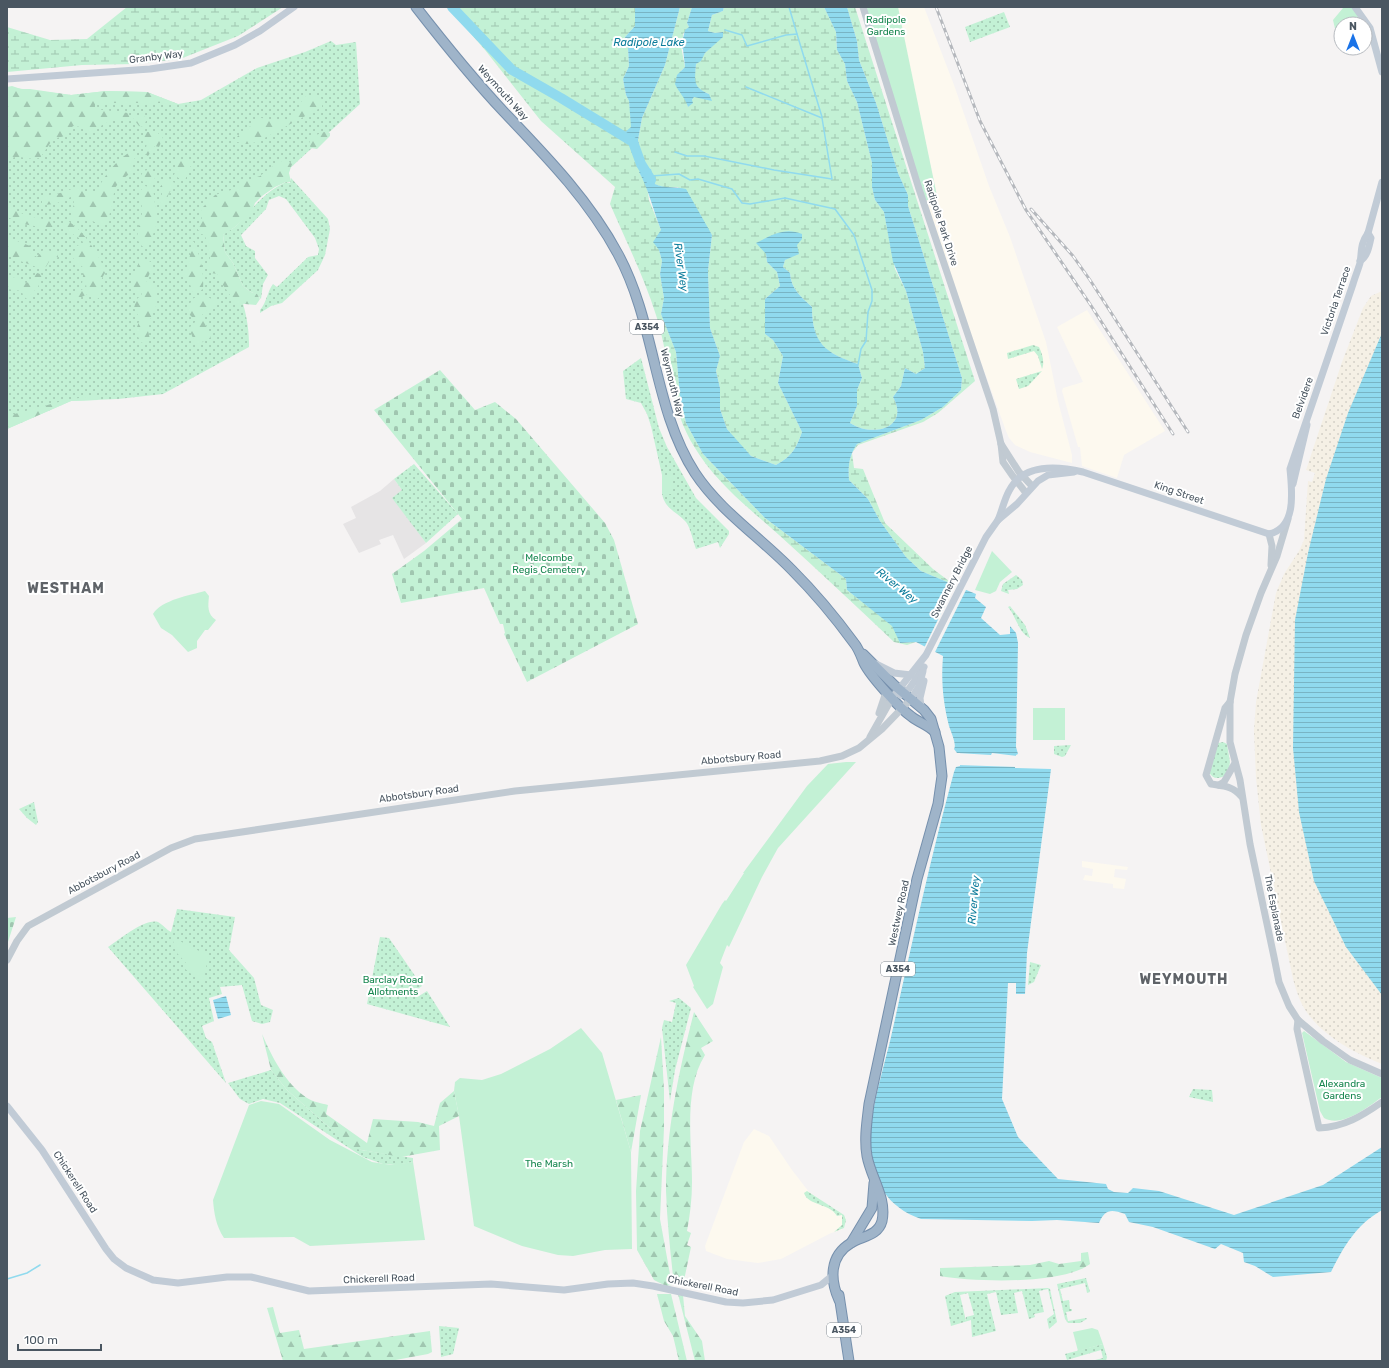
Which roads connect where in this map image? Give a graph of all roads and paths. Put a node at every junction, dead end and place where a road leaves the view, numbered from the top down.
1 (294, 7) edge
2 (416, 7) edge
3 (863, 7) edge
4 (1355, 7) edge
5 (1361, 7) edge
6 (1362, 16) edge
7 (1366, 16) edge
8 (1373, 36) edge
9 (1382, 72) edge
10 (7, 79) edge
11 (1382, 182) edge
12 (1330, 352) joint
13 (1309, 416) junction
14 (1001, 444) junction
15 (1082, 471) junction
16 (1048, 476) junction
17 (1024, 478) junction
18 (1016, 482) junction
19 (1032, 486) junction
20 (1292, 489) junction
21 (1026, 493) junction
22 (1289, 517) junction
23 (998, 520) junction
24 (1269, 534) junction
25 (1270, 571) junction
26 (860, 652) junction
27 (869, 660) junction
28 (925, 661) junction
29 (911, 675) junction
30 (898, 698) junction
31 (1230, 702) junction
32 (921, 707) junction
33 (934, 732) junction
34 (869, 739) junction
35 (1216, 742) junction
36 (1230, 742) junction
37 (1235, 763) junction
38 (1219, 785) junction
39 (1241, 796) junction
40 (7, 960) edge
41 (1298, 1020) junction
42 (1382, 1074) edge
43 (1382, 1102) edge
44 (7, 1106) edge
45 (874, 1180) junction
46 (851, 1242) junction
47 (832, 1272) junction
48 (849, 1361) edge

1 - 10 main road, Granby Way
2 - 26 highway, Weymouth Way / A354
3 - 14 street, Radipole Park Drive
4 - 6 main road
5 - 7 main road
8 - 9 main road
11 - 12 main road, Victoria Terrace
12 - 13 main road, Belvidere
13 - 20 main road
13 - 20 main road, Belvidere
14 - 17 street
14 - 18 street, Radipole Park Drive
15 - 16 main road, King Street
15 - 17 main road, King Street
15 - 24 main road, King Street
16 - 17 street, King Street
16 - 19 main road, King Street
17 - 18 main road, Swannery Bridge
17 - 19 street
18 - 21 street, Radipole Park Drive
18 - 23 main road, Swannery Bridge
19 - 21 main road, King Street
20 - 22 main road
21 - 23 main road, Swannery Bridge
22 - 24 main road
22 - 25 street, The Esplanade
23 - 28 main road, Swannery Bridge
24 - 25 street, The Esplanade
25 - 31 street, The Esplanade
26 - 27 highway, Weymouth Way / A354
26 - 30 highway, Weymouth Way / A354
27 - 29 main road
27 - 30 highway, Weymouth Way / A354
28 - 29 main road, Swannery Bridge
28 - 30 main road
28 - 32 main road
29 - 30 main road, Swannery Bridge
30 - 32 highway, Westwey Road / A354
30 - 33 highway, Weymouth Way / A354
30 - 34 street, Abbotsbury Road
30 - 34 street, Abbotsbury Road
31 - 35 street, The Esplanade
31 - 36 street, The Esplanade
32 - 33 highway, Westwey Road / A354
33 - 45 highway, Westwey Road / A354
34 - 40 street, Abbotsbury Road
35 - 36 street
35 - 38 street, The Esplanade
36 - 37 street, The Esplanade
37 - 38 street
37 - 39 street, The Esplanade
38 - 39 street, The Esplanade
39 - 41 street, The Esplanade
41 - 42 street, The Esplanade
41 - 43 street, The Esplanade
44 - 47 main road, Chickerell Road
45 - 46 highway, Westwey Road / A354
45 - 46 highway, Westwey Road / A354
46 - 47 highway, A354
47 - 48 highway, A354

